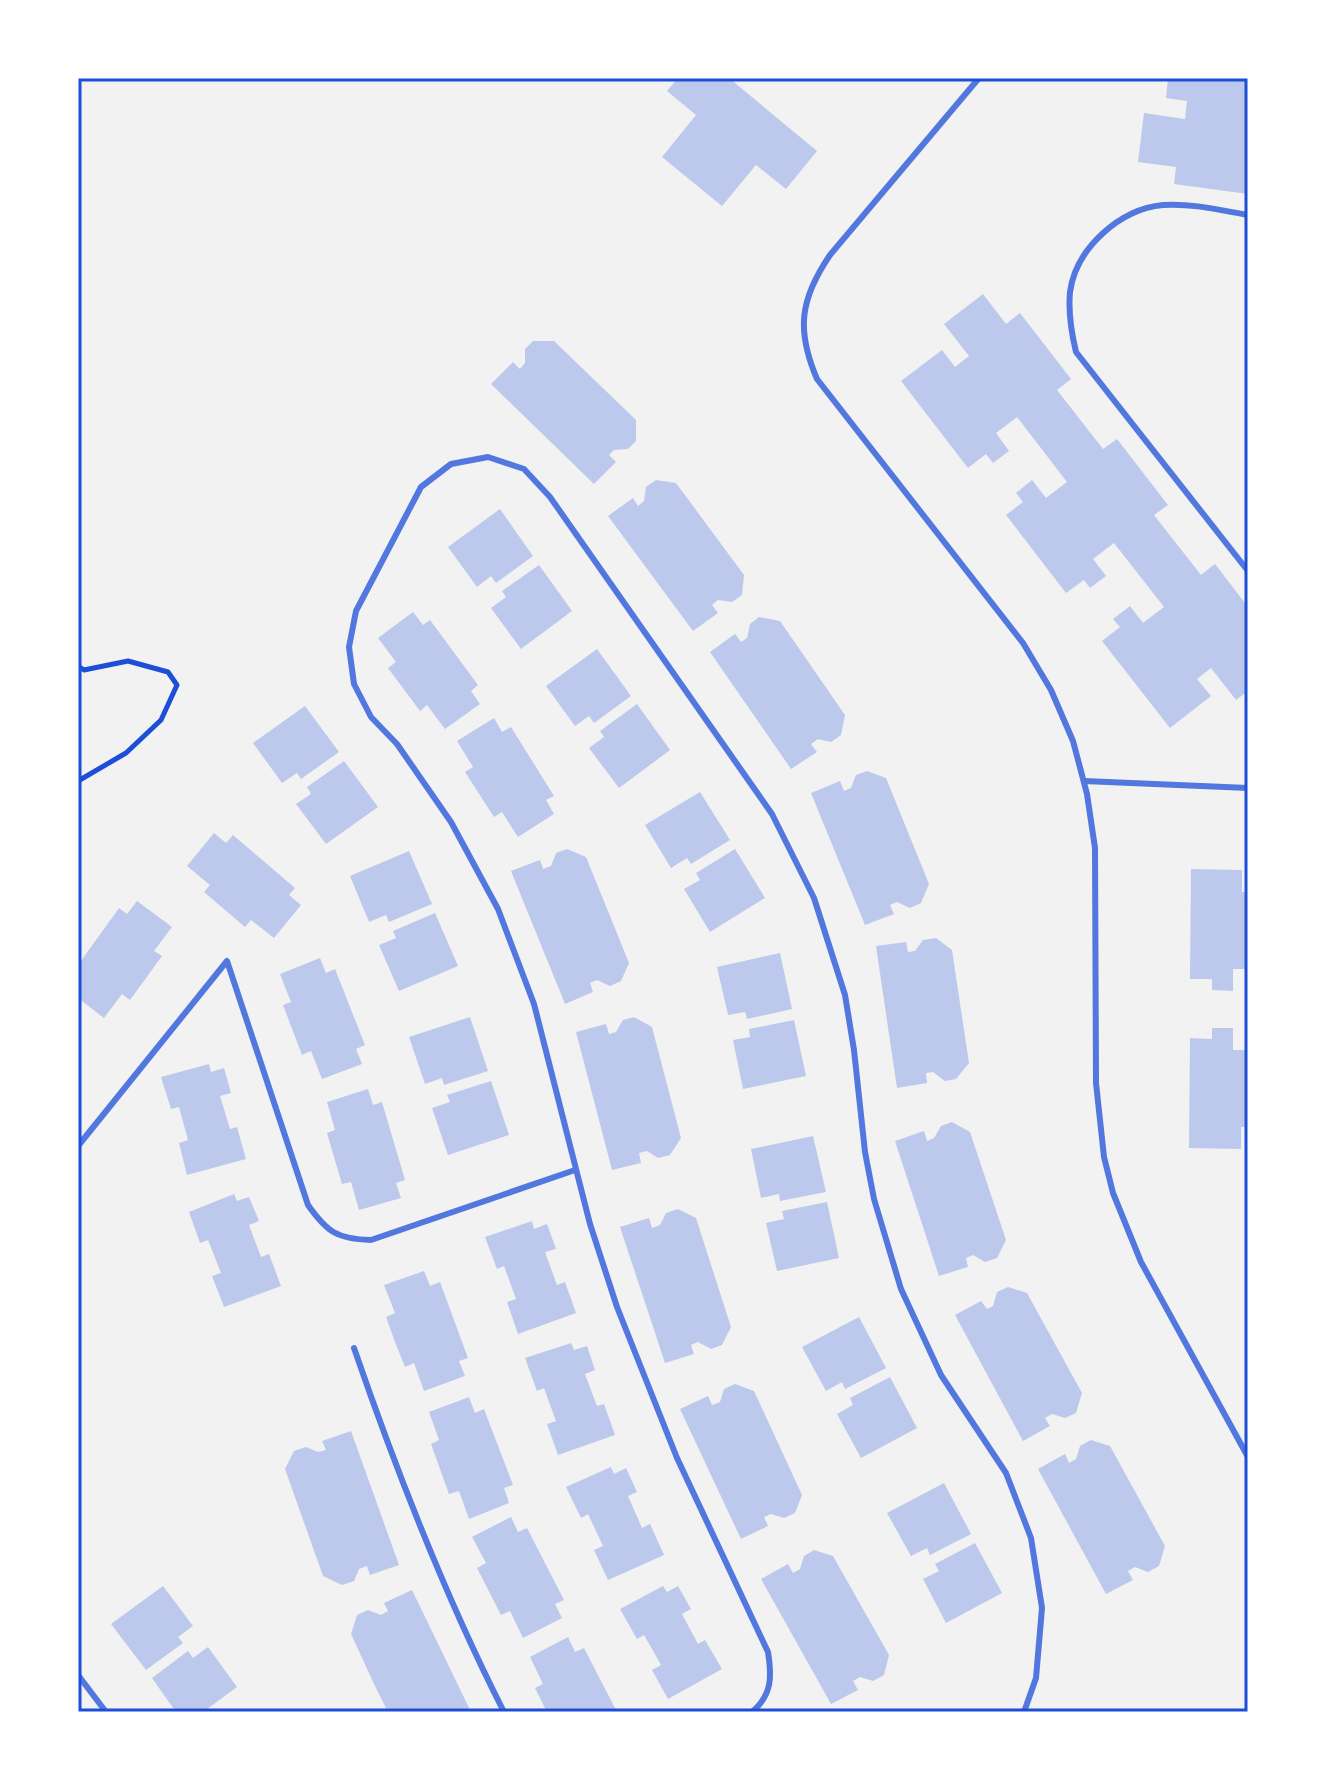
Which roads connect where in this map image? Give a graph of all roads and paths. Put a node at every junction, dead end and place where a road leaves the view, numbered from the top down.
1 (979, 78) edge
2 (1248, 215) edge
3 (1248, 571) edge
4 (78, 666) edge
5 (78, 781) edge
6 (1084, 781) junction
7 (1248, 788) edge
8 (78, 1146) edge
9 (575, 1170) junction
10 (354, 1348) dead end
11 (1248, 1457) edge
12 (78, 1675) edge
13 (106, 1712) edge
14 (504, 1712) edge
15 (752, 1712) edge
16 (1024, 1712) edge

1 - 6 lane
2 - 3 lane
4 - 5 path
6 - 7 lane
6 - 11 lane
8 - 9 lane
9 - 15 lane
9 - 16 lane
10 - 14 lane
12 - 13 lane

